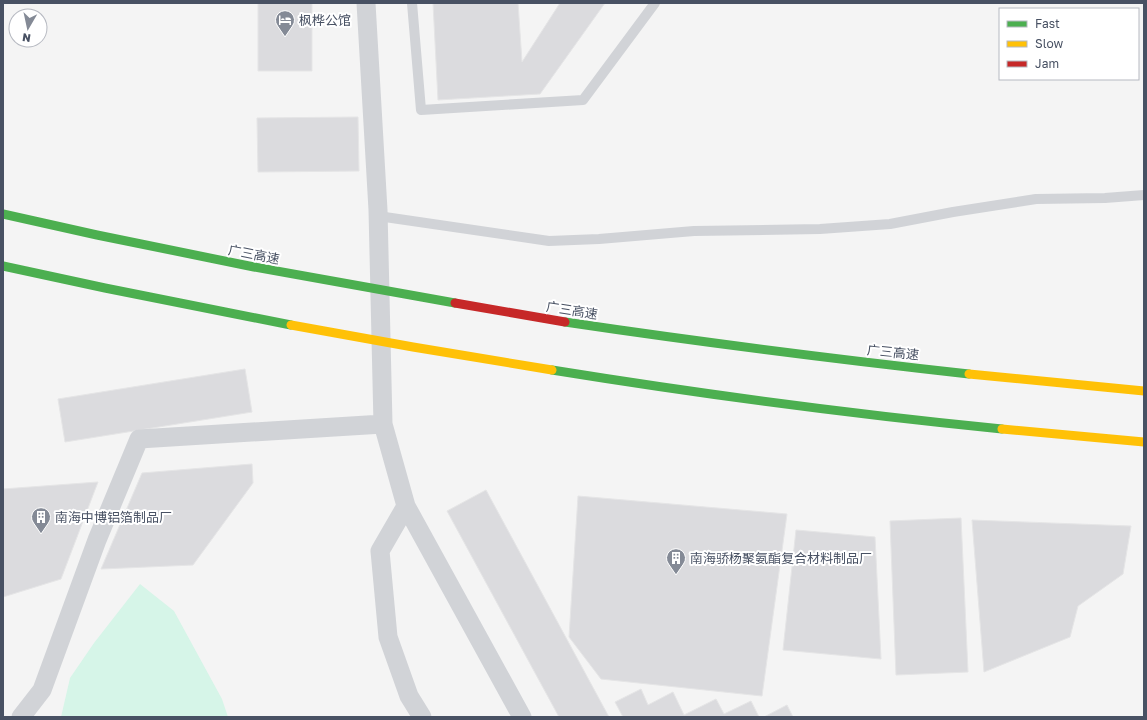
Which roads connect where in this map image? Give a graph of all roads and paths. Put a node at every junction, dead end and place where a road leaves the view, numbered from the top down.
1 (366, 3) edge
2 (412, 3) edge
3 (655, 3) edge
4 (1144, 195) edge
5 (3, 214) edge
6 (378, 216) junction
7 (3, 266) edge
8 (1144, 391) edge
9 (383, 424) junction
10 (1144, 442) edge
11 (406, 506) junction
12 (21, 717) edge
13 (422, 717) edge
14 (522, 717) edge

1 - 6 street
2 - 3 lane
4 - 6 lane
5 - 8 highway, 广三高速
6 - 9 street
7 - 10 highway
9 - 11 street
9 - 12 street
11 - 13 street
11 - 14 street

